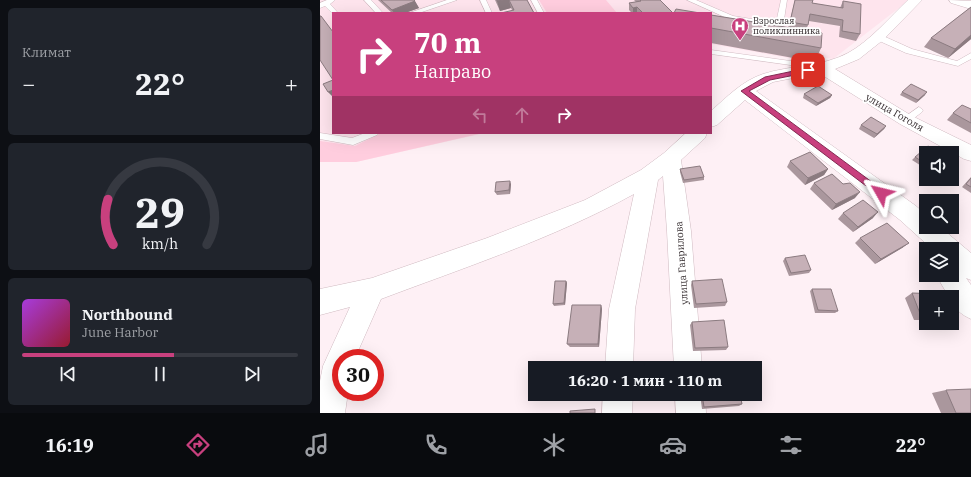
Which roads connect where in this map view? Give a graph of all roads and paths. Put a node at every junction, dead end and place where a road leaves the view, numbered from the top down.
1 (367, 0) edge
2 (454, 0) edge
3 (483, 0) edge
4 (534, 0) edge
5 (690, 0) edge
6 (784, 0) edge
7 (915, 0) edge
8 (956, 0) edge
9 (435, 2) edge
10 (326, 3) edge
11 (971, 5) edge
12 (333, 12) edge
13 (379, 12) edge
14 (414, 12) edge
15 (489, 12) edge
16 (541, 12) edge
17 (878, 37) junction
18 (712, 52) edge
19 (971, 55) edge
20 (822, 68) junction
21 (744, 91) junction
22 (712, 120) edge
23 (372, 134) edge
24 (697, 134) edge
25 (320, 136) edge
26 (971, 154) edge
27 (671, 158) junction
28 (648, 176) junction
29 (894, 202) junction
30 (924, 242) edge
31 (940, 242) edge
32 (959, 258) edge
33 (971, 269) edge
34 (953, 282) edge
35 (372, 290) junction
36 (320, 302) edge
37 (971, 306) edge
38 (619, 361) edge
39 (688, 361) edge
40 (618, 401) edge
41 (690, 401) edge
42 (330, 413) edge
43 (617, 413) edge
44 (691, 413) edge

1 - 13 lane
2 - 9 lane
3 - 15 lane
4 - 16 lane
5 - 6 lane
7 - 17 street
8 - 11 street
9 - 14 lane
10 - 12 lane
17 - 19 lane
17 - 20 street
18 - 20 lane
20 - 21 street
20 - 26 street, улица Гоголя
21 - 22 street
21 - 29 street
23 - 25 lane
24 - 27 street
27 - 28 street
27 - 39 street, улица Гаврилова
28 - 35 street
28 - 38 street
29 - 30 street
29 - 31 street
32 - 33 street
34 - 37 street
35 - 36 street
35 - 42 street
40 - 43 street
41 - 44 street

